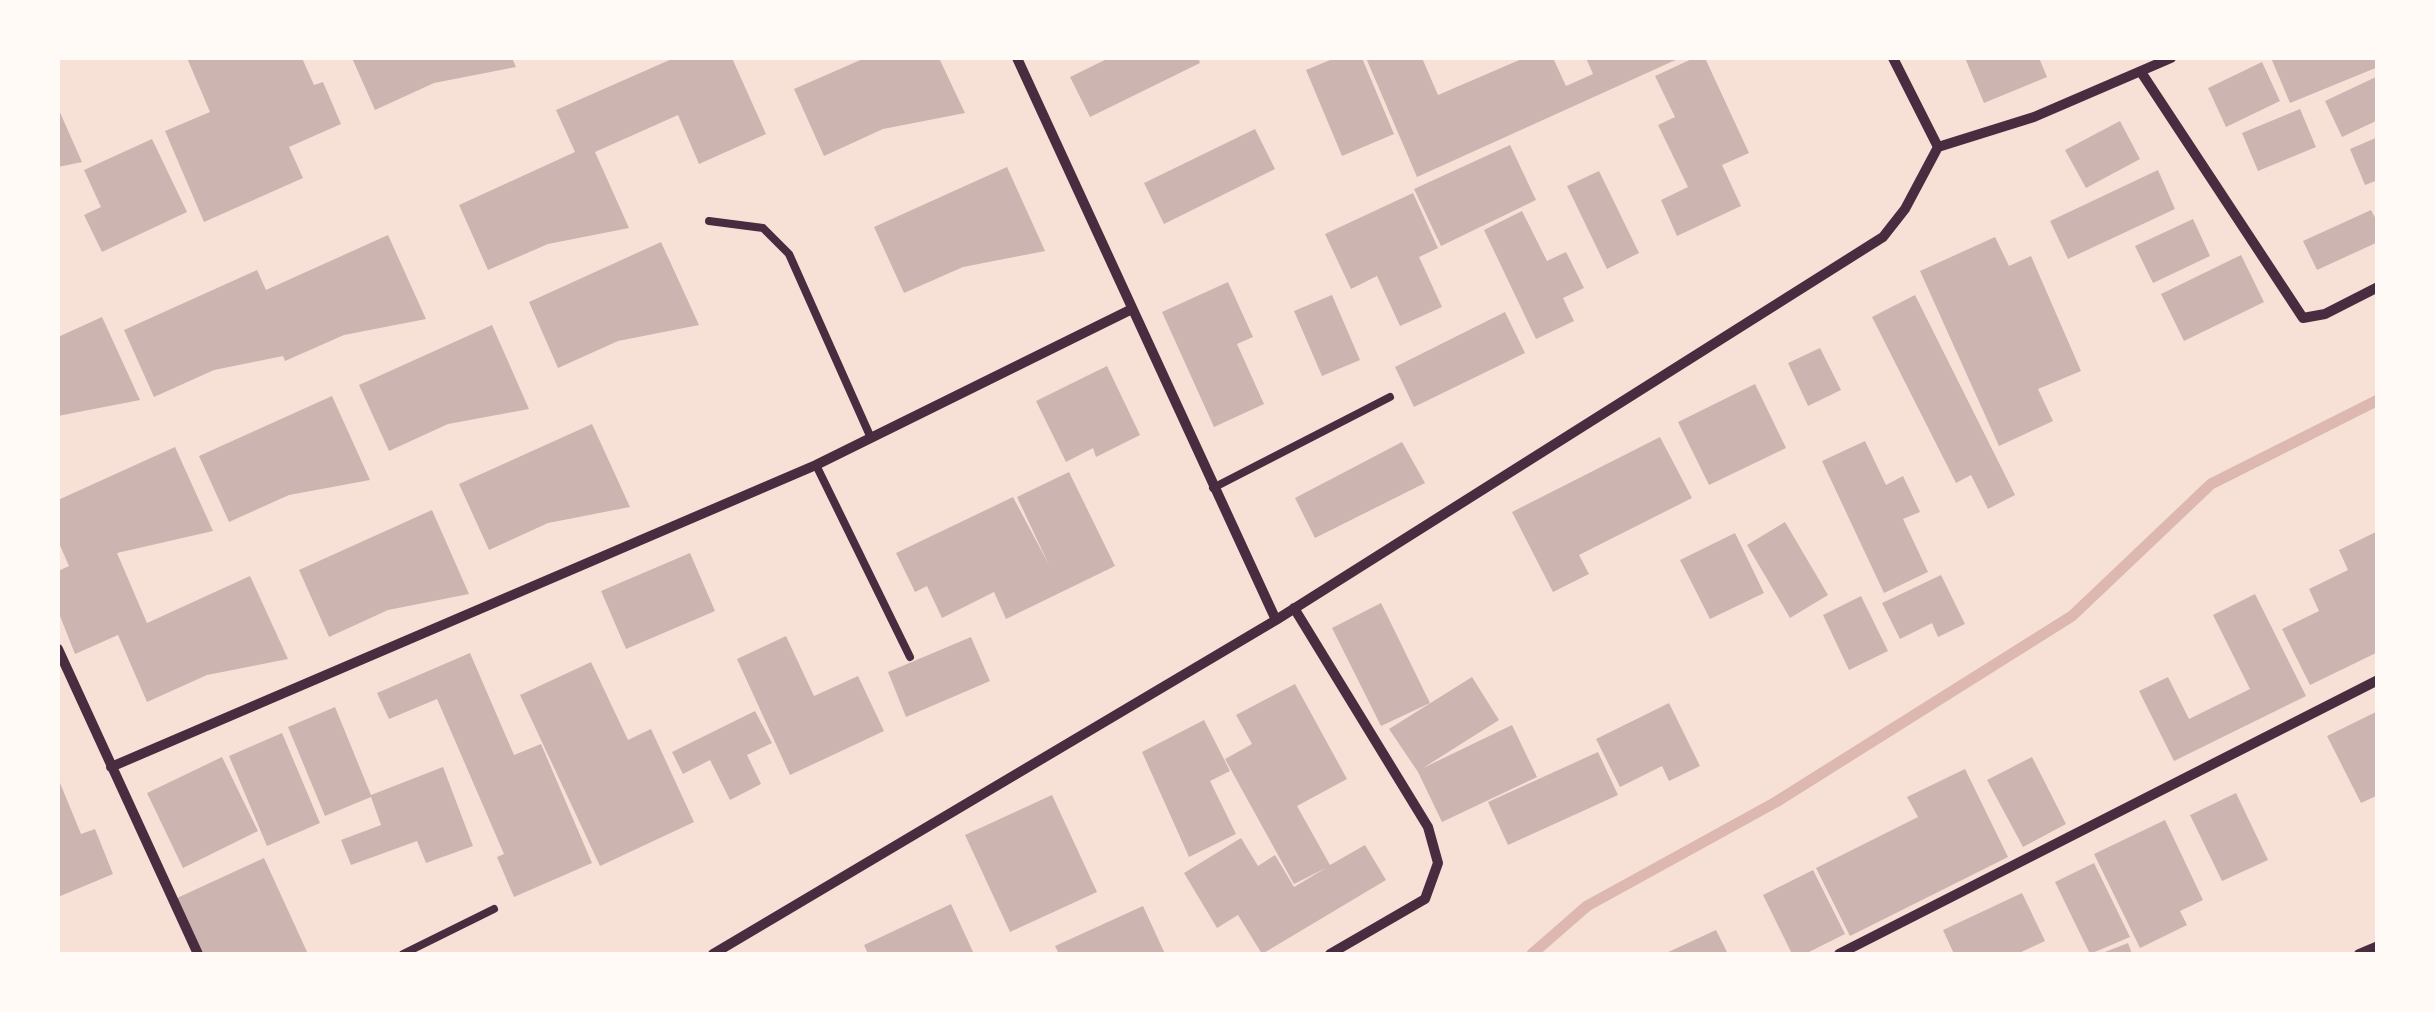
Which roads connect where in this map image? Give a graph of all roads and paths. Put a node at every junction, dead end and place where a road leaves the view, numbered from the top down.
1 (1017, 58) edge
2 (1894, 58) edge
3 (2172, 58) edge
4 (2142, 72) junction
5 (1938, 148) junction
6 (709, 221) dead end
7 (2378, 287) edge
8 (1130, 310) junction
9 (1390, 397) dead end
10 (871, 438) junction
11 (816, 465) junction
12 (1213, 488) junction
13 (1294, 608) junction
14 (1276, 620) junction
15 (58, 649) edge
16 (910, 657) dead end
17 (2378, 680) edge
18 (111, 767) junction
19 (494, 909) dead end
20 (2378, 946) edge
21 (198, 954) edge
22 (403, 954) edge
23 (713, 954) edge
24 (1330, 954) edge
25 (1839, 954) edge
26 (2359, 954) edge

1 - 8 street
2 - 5 street
3 - 4 street
4 - 5 street
4 - 7 street
5 - 13 street
6 - 10 lane
8 - 10 street
8 - 12 street
9 - 12 lane
10 - 11 street
11 - 16 lane
11 - 18 street
12 - 14 street
13 - 14 street
13 - 24 street
14 - 23 street
15 - 18 street
17 - 25 street
18 - 21 street
19 - 22 lane
20 - 26 street

